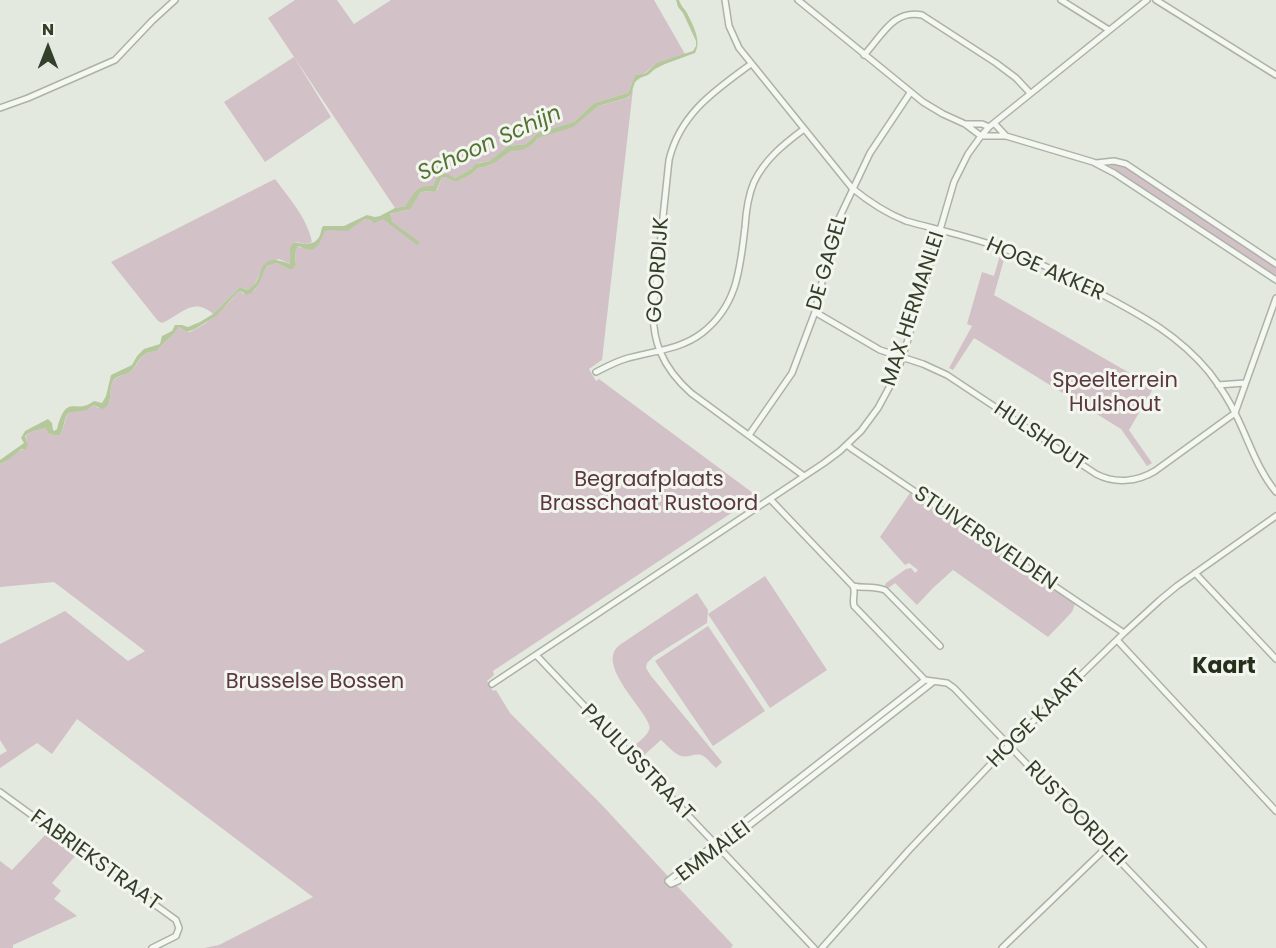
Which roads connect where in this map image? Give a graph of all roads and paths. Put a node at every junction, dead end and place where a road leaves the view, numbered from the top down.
1 (175, 0) edge
2 (726, 0) edge
3 (798, 0) edge
4 (1061, 0) edge
5 (1147, 0) edge
6 (1155, 0) edge
7 (1109, 30) junction
8 (864, 55) junction
9 (751, 64) junction
10 (1276, 75) edge
11 (910, 93) junction
12 (1030, 93) junction
13 (0, 108) edge
14 (994, 123) junction
15 (965, 124) junction
16 (988, 127) junction
17 (804, 129) junction
18 (981, 135) junction
19 (1006, 136) junction
20 (1095, 163) junction
21 (852, 188) junction
22 (940, 231) junction
23 (1276, 264) edge
24 (1276, 280) edge
25 (1276, 298) edge
26 (814, 312) junction
27 (659, 351) junction
28 (902, 358) junction
29 (596, 372) dead end
30 (1245, 384) junction
31 (1218, 385) junction
32 (1236, 413) junction
33 (749, 435) junction
34 (847, 445) junction
35 (804, 476) junction
36 (1276, 492) edge
37 (770, 499) junction
38 (1276, 516) edge
39 (1195, 573) junction
40 (854, 586) junction
41 (1124, 633) junction
42 (1117, 640) junction
43 (940, 646) dead end
44 (536, 655) junction
45 (1276, 659) edge
46 (925, 680) junction
47 (933, 682) junction
48 (492, 684) dead end
49 (1009, 746) junction
50 (0, 792) edge
51 (1276, 811) edge
52 (717, 846) junction
53 (1107, 847) junction
54 (152, 948) edge
55 (814, 948) edge
56 (822, 948) edge
57 (1002, 948) edge
58 (1203, 948) edge

1 - 13 street
2 - 9 street, HOGE AKKER
3 - 8 street
4 - 7 street
5 - 7 street, MAX HERMANLEI
6 - 10 street
7 - 12 street, MAX HERMANLEI
8 - 11 street
8 - 12 street
9 - 17 street, HOGE AKKER
9 - 27 street, GOORDIJK
11 - 15 street
11 - 21 street, DE GAGEL
12 - 14 street, MAX HERMANLEI
14 - 16 street, MAX HERMANLEI
14 - 19 street
15 - 16 street
15 - 18 street
16 - 18 street, MAX HERMANLEI
17 - 21 street, HOGE AKKER
17 - 27 street
18 - 19 street
18 - 22 street, MAX HERMANLEI
19 - 20 street
20 - 23 street
20 - 24 street
21 - 22 street, HOGE AKKER
21 - 26 street, DE GAGEL
22 - 28 street, MAX HERMANLEI
22 - 31 street, HOGE AKKER
25 - 30 street
26 - 28 street, HULSHOUT
26 - 33 street, DE GAGEL
27 - 29 street
27 - 33 street, GOORDIJK
28 - 32 street, HULSHOUT
28 - 34 street, MAX HERMANLEI
30 - 31 street
30 - 32 street
31 - 32 street, HOGE AKKER
32 - 36 street, HOGE AKKER
33 - 35 street, GOORDIJK
34 - 35 street, MAX HERMANLEI
34 - 41 street, STUIVERSVELDEN
35 - 37 street, MAX HERMANLEI
37 - 40 street
37 - 44 street, MAX HERMANLEI
38 - 39 street, HOGE KAART
39 - 41 street, HOGE KAART
39 - 45 street
40 - 43 street
40 - 46 street
41 - 42 street, HOGE KAART
42 - 49 street, HOGE KAART
42 - 51 street
44 - 48 street, MAX HERMANLEI
44 - 52 street, PAULUSSTRAAT
46 - 47 street, RUSTOORDLEI
46 - 52 street, EMMALEI
47 - 49 street, RUSTOORDLEI
47 - 52 street, EMMALEI
49 - 53 street, RUSTOORDLEI
49 - 56 street, HOGE KAART
50 - 54 street, FABRIEKSTRAAT
52 - 52 street, EMMALEI
52 - 55 street, PAULUSSTRAAT
53 - 57 street
53 - 58 street, RUSTOORDLEI

